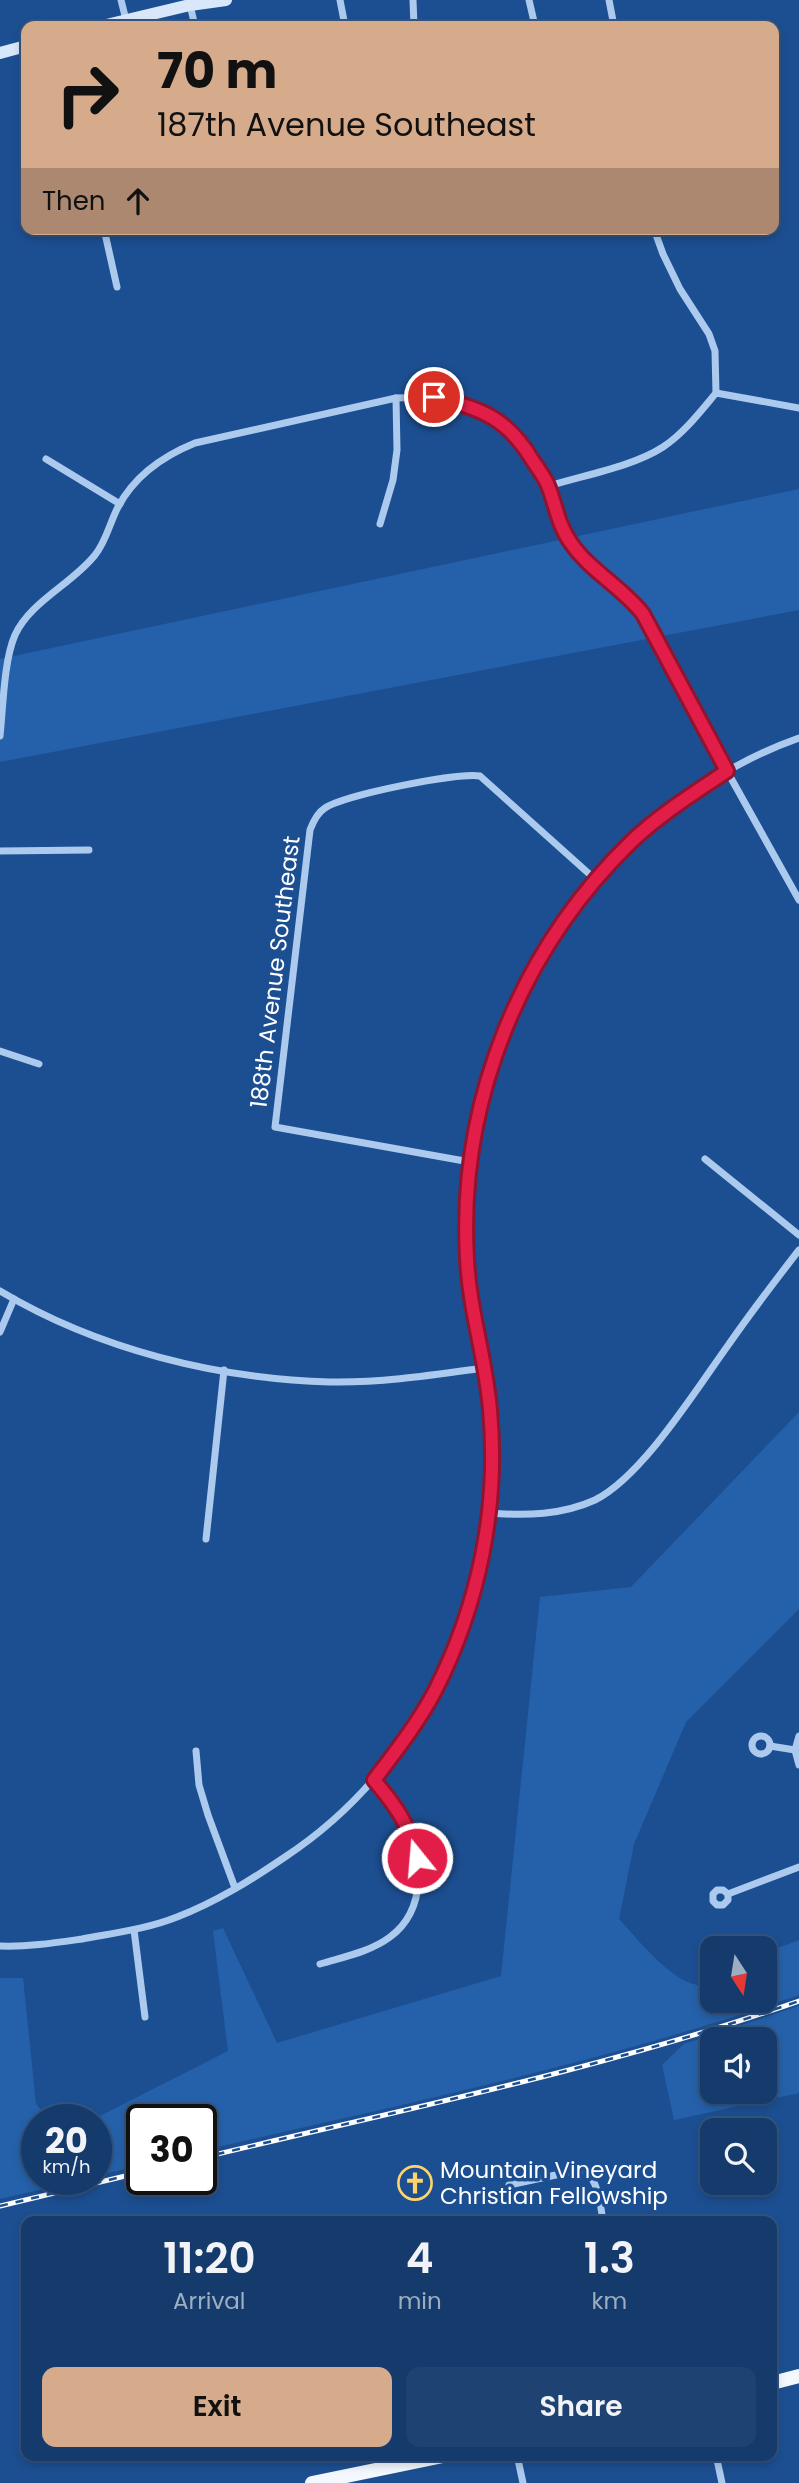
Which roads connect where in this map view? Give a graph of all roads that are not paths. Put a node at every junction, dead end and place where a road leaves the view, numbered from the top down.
1 (121, 0) edge
2 (226, 0) edge
3 (340, 0) edge
4 (413, 0) edge
5 (529, 0) edge
6 (608, 0) edge
7 (190, 5) junction
8 (126, 20) junction
9 (122, 21) edge
10 (194, 21) edge
11 (344, 21) edge
12 (414, 21) edge
13 (534, 21) edge
14 (613, 21) edge
15 (21, 47) edge
16 (0, 53) edge
17 (105, 235) edge
18 (656, 235) edge
19 (117, 288) dead end
20 (716, 393) junction
21 (396, 398) junction
22 (799, 408) edge
23 (46, 459) dead end
24 (549, 486) junction
25 (120, 504) junction
26 (380, 524) dead end
27 (0, 736) edge
28 (799, 737) edge
29 (727, 771) junction
30 (89, 850) dead end
31 (0, 851) edge
32 (596, 880) junction
33 (799, 900) edge
34 (0, 1051) edge
35 (39, 1064) dead end
36 (705, 1159) dead end
37 (470, 1162) junction
38 (799, 1235) edge
39 (799, 1250) edge
40 (0, 1291) edge
41 (14, 1299) junction
42 (0, 1332) edge
43 (484, 1368) junction
44 (224, 1370) junction
45 (491, 1513) junction
46 (206, 1539) dead end
47 (799, 1736) edge
48 (770, 1746) dead end
49 (794, 1750) junction
50 (196, 1751) dead end
51 (799, 1765) edge
52 (374, 1780) junction
53 (799, 1867) edge
54 (235, 1888) junction
55 (728, 1894) dead end
56 (134, 1930) junction
57 (0, 1946) edge
58 (320, 1964) dead end
59 (145, 2017) dead end
60 (509, 2185) dead end
61 (602, 2216) edge
62 (799, 2376) edge
63 (777, 2382) edge
64 (420, 2461) edge
65 (518, 2461) edge
66 (717, 2461) edge
67 (312, 2483) edge
68 (523, 2483) edge
69 (722, 2483) edge

1 - 8 street
2 - 7 street
3 - 11 street
4 - 12 street
5 - 13 street
6 - 14 street
7 - 8 street
7 - 10 street
8 - 9 street
15 - 16 street
17 - 19 street
18 - 20 street
20 - 22 street
20 - 24 street
21 - 24 street
21 - 25 street
21 - 26 street
23 - 25 street
24 - 29 street
25 - 27 street
28 - 29 street
29 - 32 street
29 - 33 street
30 - 31 street
32 - 37 street
32 - 37 street, 188th Avenue Southeast
34 - 35 street
36 - 38 street
37 - 43 street
39 - 45 street
40 - 41 street
41 - 42 street
41 - 44 street
43 - 44 street
43 - 45 street
44 - 46 street
45 - 52 street
47 - 49 street
48 - 49 street
49 - 51 street
50 - 54 street
52 - 54 street
52 - 58 street
53 - 55 street
54 - 56 street
56 - 57 street
56 - 59 street
60 - 61 street
62 - 63 main road
64 - 67 main road
65 - 68 street
66 - 69 street

